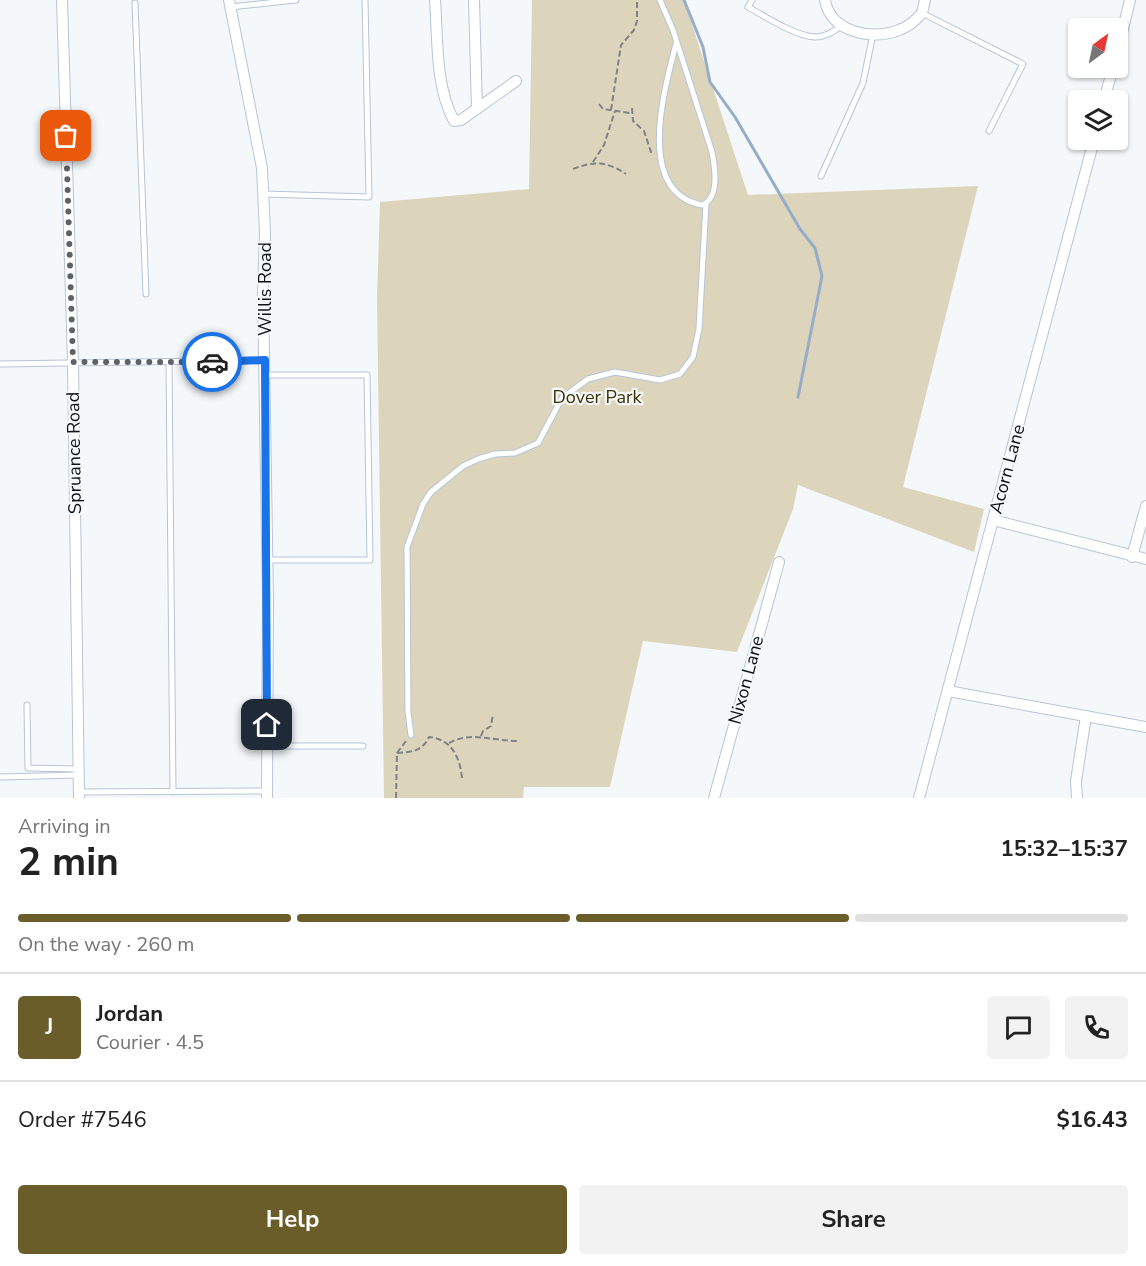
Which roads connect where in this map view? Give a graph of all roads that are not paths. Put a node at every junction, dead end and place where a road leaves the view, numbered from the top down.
1 (62, 0) edge
2 (296, 0) edge
3 (365, 0) edge
4 (435, 0) edge
5 (474, 0) edge
6 (660, 0) edge
7 (752, 0) edge
8 (825, 0) edge
9 (925, 0) edge
10 (1130, 0) edge
11 (135, 3) dead end
12 (229, 3) edge
13 (922, 13) junction
14 (1126, 18) edge
15 (842, 25) junction
16 (873, 34) junction
17 (676, 44) junction
18 (516, 81) dead end
19 (477, 109) junction
20 (989, 131) dead end
21 (1091, 150) edge
22 (821, 176) dead end
23 (263, 194) junction
24 (706, 204) junction
25 (146, 294) dead end
26 (265, 360) junction
27 (73, 362) junction
28 (169, 363) junction
29 (0, 364) edge
30 (265, 375) junction
31 (1146, 506) edge
32 (993, 520) junction
33 (1132, 556) junction
34 (1146, 559) edge
35 (267, 560) junction
36 (779, 562) dead end
37 (948, 691) junction
38 (27, 705) dead end
39 (1086, 716) junction
40 (1146, 727) edge
41 (411, 735) road end
42 (267, 746) junction
43 (363, 746) dead end
44 (80, 772) junction
45 (0, 777) edge
46 (173, 792) junction
47 (80, 795) edge
48 (198, 795) edge
49 (267, 795) edge
50 (714, 798) edge
51 (919, 798) edge
52 (1077, 798) edge

1 - 27 street, Spruance Road
2 - 12 lane
3 - 23 lane
4 - 19 street
5 - 19 street
6 - 17 lane
7 - 15 lane
8 - 15 street
9 - 13 street
10 - 14 street
11 - 25 lane
12 - 23 street, Willis Road
13 - 16 street
13 - 20 lane
15 - 16 street
16 - 22 lane
17 - 24 lane
17 - 24 lane
18 - 19 street
21 - 32 street, Acorn Lane
23 - 26 street, Willis Road
24 - 41 lane
26 - 28 lane
26 - 30 street, Willis Road
27 - 28 lane
27 - 29 lane
27 - 44 street, Spruance Road
28 - 46 lane
30 - 35 street, Willis Road
30 - 35 lane
31 - 33 street
32 - 33 street
32 - 37 street, Acorn Lane
33 - 34 street
35 - 42 street, Willis Road
36 - 50 street, Nixon Lane
37 - 39 street
37 - 51 street, Acorn Lane
38 - 44 lane
39 - 40 street
39 - 52 street
42 - 43 lane
42 - 49 street, Willis Road
44 - 45 lane
44 - 47 street, Spruance Road
46 - 47 lane
46 - 48 lane
48 - 49 lane

